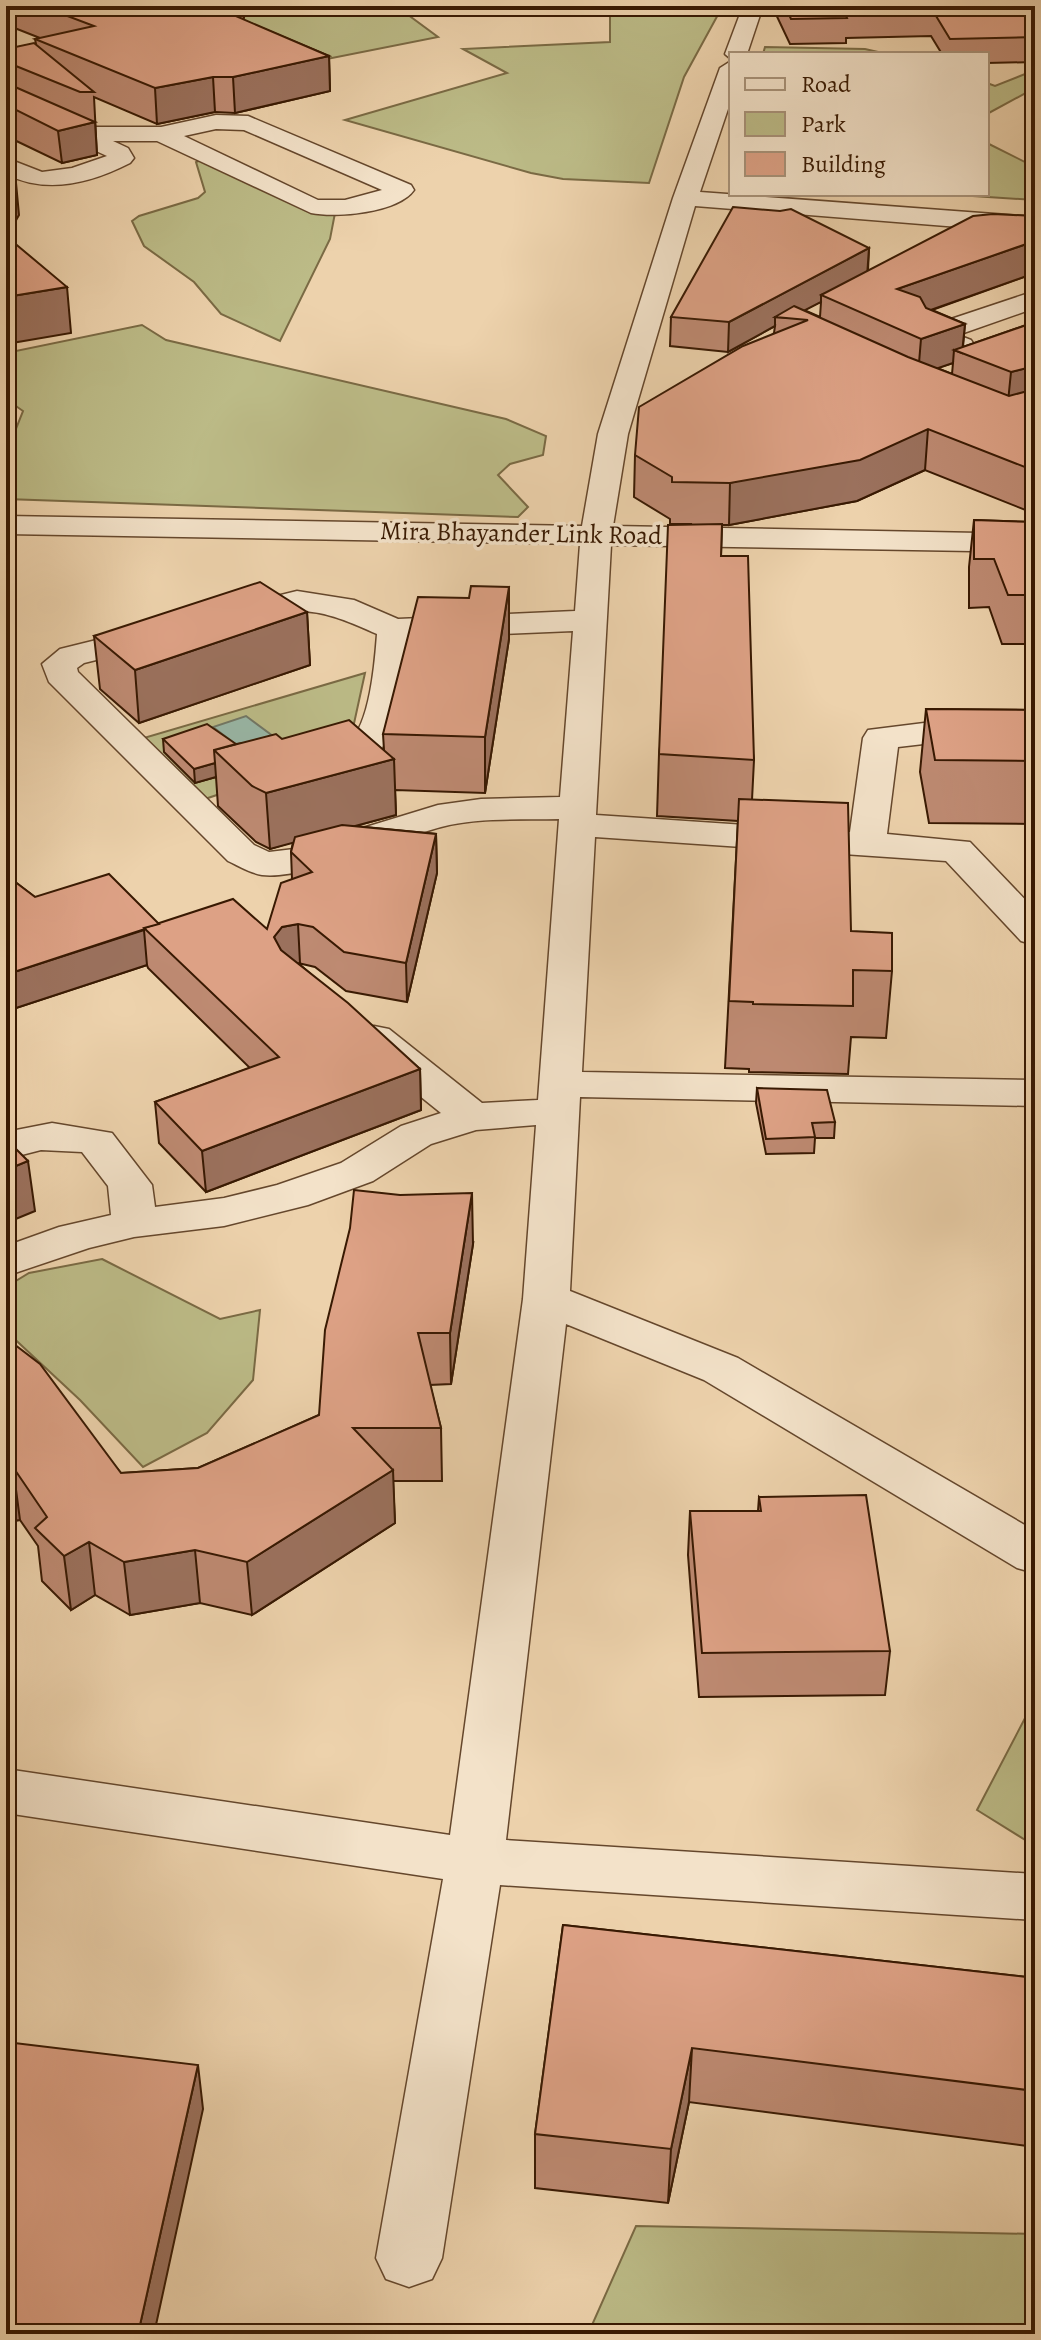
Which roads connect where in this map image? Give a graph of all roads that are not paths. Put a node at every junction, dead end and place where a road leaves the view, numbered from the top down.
1 (753, 6) edge
2 (737, 52) edge
3 (729, 74) edge
4 (6, 101) edge
5 (74, 134) junction
6 (161, 134) junction
7 (6, 165) edge
8 (685, 198) junction
9 (1035, 225) edge
10 (1035, 239) edge
11 (950, 248) edge
12 (1035, 299) edge
13 (974, 365) edge
14 (651, 412) edge
15 (613, 434) junction
16 (6, 525) edge
17 (596, 534) junction
18 (1035, 543) edge
19 (590, 620) junction
20 (394, 629) junction
21 (1035, 720) edge
22 (281, 774) edge
23 (577, 817) junction
24 (867, 843) junction
25 (1035, 933) edge
26 (349, 1018) edge
27 (1035, 1093) edge
28 (559, 1098) junction
29 (472, 1117) junction
30 (6, 1146) edge
31 (134, 1223) junction
32 (6, 1262) edge
33 (546, 1299) junction
34 (1035, 1555) edge
35 (6, 1791) edge
36 (475, 1861) junction
37 (1035, 1897) edge
38 (409, 2258) dead end

1 - 2 street
3 - 8 street
4 - 5 street
5 - 6 street
5 - 7 street
6 - 6 street
8 - 9 street
8 - 15 street
10 - 11 street
12 - 13 street
14 - 15 street
15 - 17 street
16 - 17 street, Mira Bhayander Link Road
17 - 18 street, Mira Bhayander Link Road
17 - 19 street
19 - 20 street
19 - 23 street
20 - 22 street
20 - 23 street
21 - 24 street
23 - 24 street
23 - 28 street
24 - 25 street
26 - 29 street
27 - 28 street
28 - 29 street
28 - 33 street
29 - 31 street
30 - 31 street
31 - 32 street
33 - 34 street
33 - 36 street
35 - 36 street
36 - 37 street
36 - 38 street

